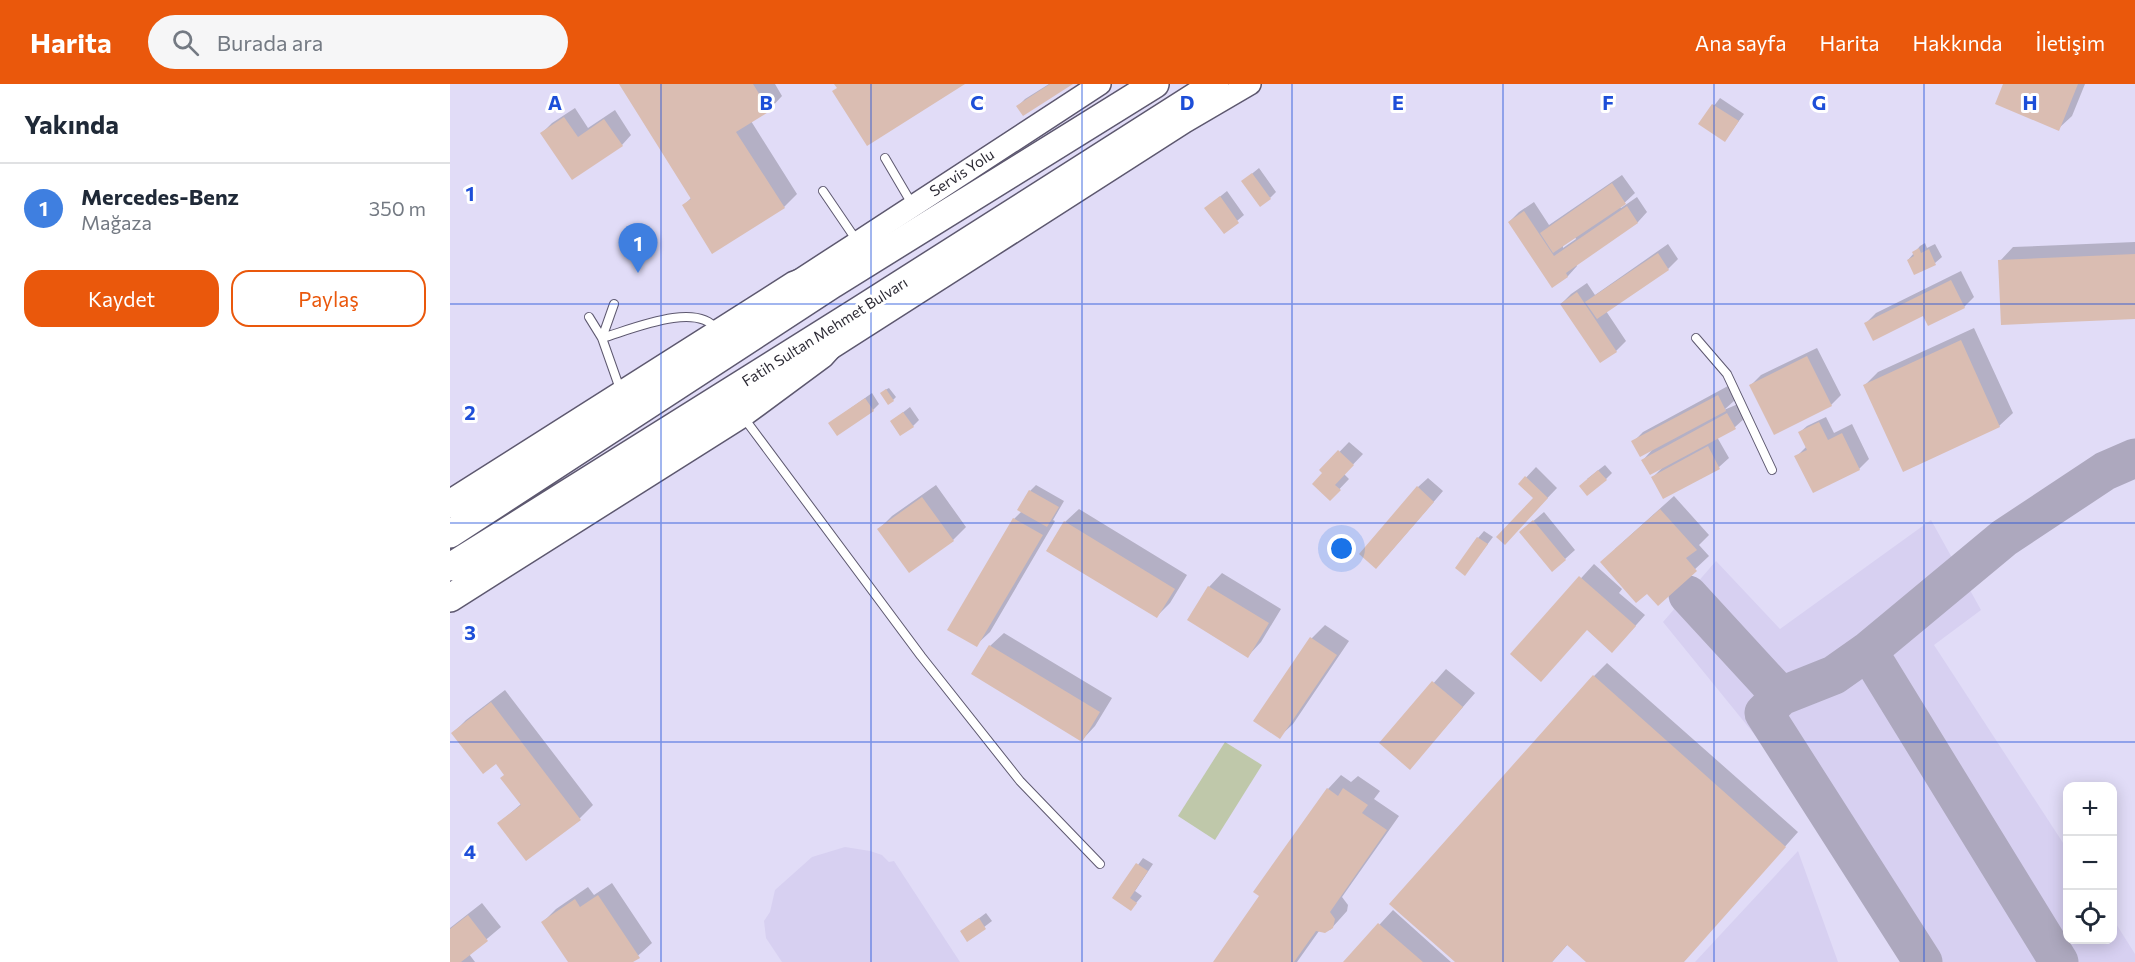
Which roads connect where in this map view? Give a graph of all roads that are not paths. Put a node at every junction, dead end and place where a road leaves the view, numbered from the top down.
1 (1101, 84) edge
2 (1155, 84) edge
3 (1250, 84) edge
4 (1207, 89) edge
5 (1185, 122) junction
6 (885, 158) dead end
7 (823, 191) dead end
8 (912, 206) junction
9 (858, 242) junction
10 (840, 280) junction
11 (778, 295) junction
12 (614, 304) dead end
13 (860, 310) junction
14 (589, 317) dead end
15 (718, 333) junction
16 (602, 338) junction
17 (1696, 338) dead end
18 (821, 355) junction
19 (622, 395) junction
20 (741, 414) junction
21 (1772, 470) dead end
22 (450, 504) edge
23 (450, 534) edge
24 (450, 567) edge
25 (450, 598) edge
26 (1100, 864) dead end

1 - 8 street, Servis Yolu
2 - 10 highway
3 - 5 street
4 - 5 street, Fatih Sultan Mehmet Bulvarı
4 - 13 highway, Fatih Sultan Mehmet Bulvarı
5 - 18 street, Fatih Sultan Mehmet Bulvarı
6 - 8 lane
7 - 9 lane
8 - 9 street, Servis Yolu
9 - 10 street
9 - 11 street, Servis Yolu
10 - 11 highway
10 - 23 highway
11 - 15 highway
12 - 16 lane
13 - 18 highway
13 - 24 highway, Fatih Sultan Mehmet Bulvarı
14 - 16 lane
15 - 16 lane
15 - 19 highway
16 - 19 lane
17 - 21 lane
18 - 20 highway
19 - 22 highway
20 - 25 highway
20 - 26 lane

